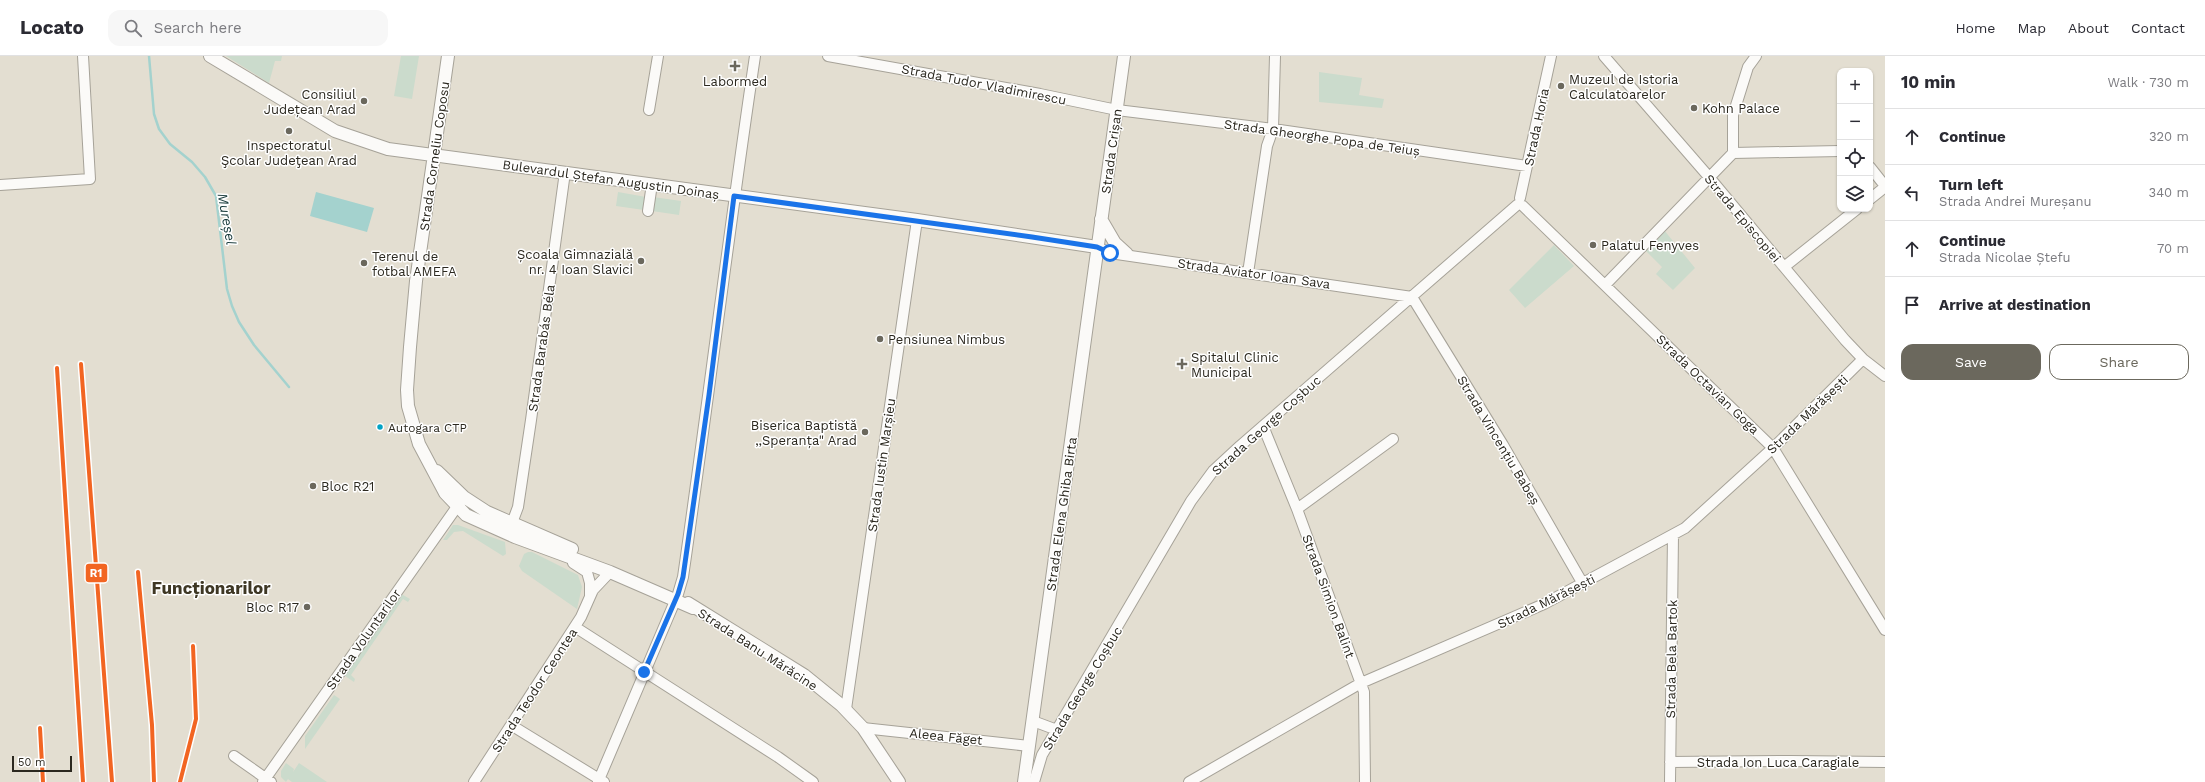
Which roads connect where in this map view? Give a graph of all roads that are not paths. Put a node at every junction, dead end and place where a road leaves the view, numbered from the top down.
1 (83, 56) edge
2 (210, 56) edge
3 (448, 56) edge
4 (658, 56) edge
5 (756, 56) edge
6 (828, 56) edge
7 (1124, 56) edge
8 (1275, 56) edge
9 (1551, 56) edge
10 (1604, 56) edge
11 (1756, 56) edge
12 (863, 59) edge
13 (650, 110) dead end
14 (1117, 110) junction
15 (1273, 129) junction
16 (1837, 151) edge
17 (1733, 153) junction
18 (434, 156) junction
19 (1527, 166) junction
20 (1873, 171) edge
21 (565, 172) junction
22 (1709, 177) junction
23 (652, 184) junction
24 (0, 185) edge
25 (1885, 186) edge
26 (734, 196) junction
27 (1873, 196) edge
28 (1520, 203) junction
29 (648, 210) dead end
30 (1853, 212) edge
31 (1101, 219) junction
32 (917, 220) junction
33 (1097, 247) junction
34 (1127, 254) junction
35 (1784, 267) junction
36 (1248, 273) junction
37 (1606, 284) junction
38 (1412, 297) junction
39 (1862, 359) junction
40 (1885, 376) edge
41 (1263, 426) junction
42 (1394, 439) dead end
43 (1773, 448) junction
44 (460, 502) junction
45 (1297, 509) junction
46 (512, 523) junction
47 (1672, 535) junction
48 (564, 554) junction
49 (610, 572) junction
50 (1583, 584) junction
51 (590, 596) junction
52 (676, 598) junction
53 (575, 627) junction
54 (1885, 630) edge
55 (644, 672) junction
56 (1361, 683) junction
57 (846, 710) junction
58 (1033, 721) junction
59 (511, 725) junction
60 (863, 728) junction
61 (1057, 730) junction
62 (1029, 746) junction
63 (234, 756) dead end
64 (1670, 762) junction
65 (1885, 762) edge
66 (267, 781) edge
67 (601, 781) edge
68 (474, 782) edge
69 (813, 782) edge
70 (898, 782) edge
71 (1024, 782) edge
72 (1034, 782) edge
73 (1189, 782) edge
74 (1365, 782) edge
75 (1670, 782) edge

1 - 24 street
2 - 18 main road, Bulevardul Ștefan Augustin Doinaș
3 - 18 main road, Strada Corneliu Coposu
4 - 13 street
5 - 26 street
6 - 12 street, Strada Tudor Vladimirescu
7 - 14 main road, Strada Crișan
8 - 15 street
9 - 19 street, Strada Horia
10 - 22 street, Strada Episcopiei
11 - 17 street
12 - 14 street, Strada Tudor Vladimirescu
14 - 15 street, Strada Gheorghe Popa de Teiuș
14 - 31 main road, Strada Crișan
15 - 19 street, Strada Gheorghe Popa de Teiuș
15 - 36 street
16 - 17 street
17 - 22 street
18 - 21 main road, Bulevardul Ștefan Augustin Doinaș
18 - 44 main road, Strada Corneliu Coposu
19 - 28 street, Strada Horia
20 - 25 street
21 - 23 main road, Bulevardul Ștefan Augustin Doinaș
21 - 46 street, Strada Barabás Béla
22 - 35 street, Strada Episcopiei
22 - 37 street
23 - 26 main road, Bulevardul Ștefan Augustin Doinaș
23 - 29 street
25 - 27 street
26 - 32 main road, Bulevardul Ștefan Augustin Doinaș
26 - 52 street
28 - 37 street, Strada Octavian Goga
28 - 38 street, Strada George Coșbuc
30 - 35 street
31 - 33 main road, Strada Crișan
31 - 34 main road
32 - 33 main road, Bulevardul Ștefan Augustin Doinaș
32 - 57 street, Strada Iustin Marșieu
33 - 34 street, Strada Aviator Ioan Sava
33 - 58 main road, Strada Elena Ghiba Birta
34 - 36 street, Strada Aviator Ioan Sava
35 - 39 street, Strada Episcopiei
36 - 38 street, Strada Aviator Ioan Sava
37 - 43 street, Strada Octavian Goga
38 - 41 street, Strada George Coșbuc
38 - 50 street, Strada Vincențiu Babeș
39 - 40 street, Strada Episcopiei
39 - 43 street, Strada Mărășești
41 - 45 street, Strada Simion Balint
41 - 61 street, Strada George Coșbuc
42 - 45 street
43 - 47 street, Strada Mărășești
43 - 54 street, Strada Octavian Goga
44 - 46 main road, Strada Banu Mărăcine
44 - 48 main road, Strada Banu Mărăcine
44 - 66 street, Strada Voluntarilor
45 - 56 street, Strada Simion Balint
46 - 52 main road, Strada Banu Mărăcine
47 - 50 street, Strada Mărășești
47 - 64 street, Strada Bela Bartok
48 - 49 main road, Strada Banu Mărăcine
48 - 51 street
49 - 51 street, Strada Teodor Ceontea
49 - 52 main road, Strada Banu Mărăcine
50 - 56 street, Strada Mărășești
51 - 53 street, Strada Teodor Ceontea
52 - 55 street
52 - 57 main road, Strada Banu Mărăcine
53 - 55 street
53 - 59 street, Strada Teodor Ceontea
55 - 67 street
55 - 69 street
56 - 73 street, Strada Mărășești
56 - 74 street, Strada Simion Balint
57 - 60 main road, Strada Banu Mărăcine
58 - 61 street
58 - 62 main road, Strada Elena Ghiba Birta
59 - 67 street
59 - 68 street, Strada Teodor Ceontea
60 - 62 street, Aleea Făget
60 - 70 main road, Strada Banu Mărăcine
61 - 72 street, Strada George Coșbuc
62 - 71 main road, Strada Elena Ghiba Birta
63 - 66 street
64 - 65 street, Strada Ion Luca Caragiale
64 - 75 street, Strada Bela Bartok

